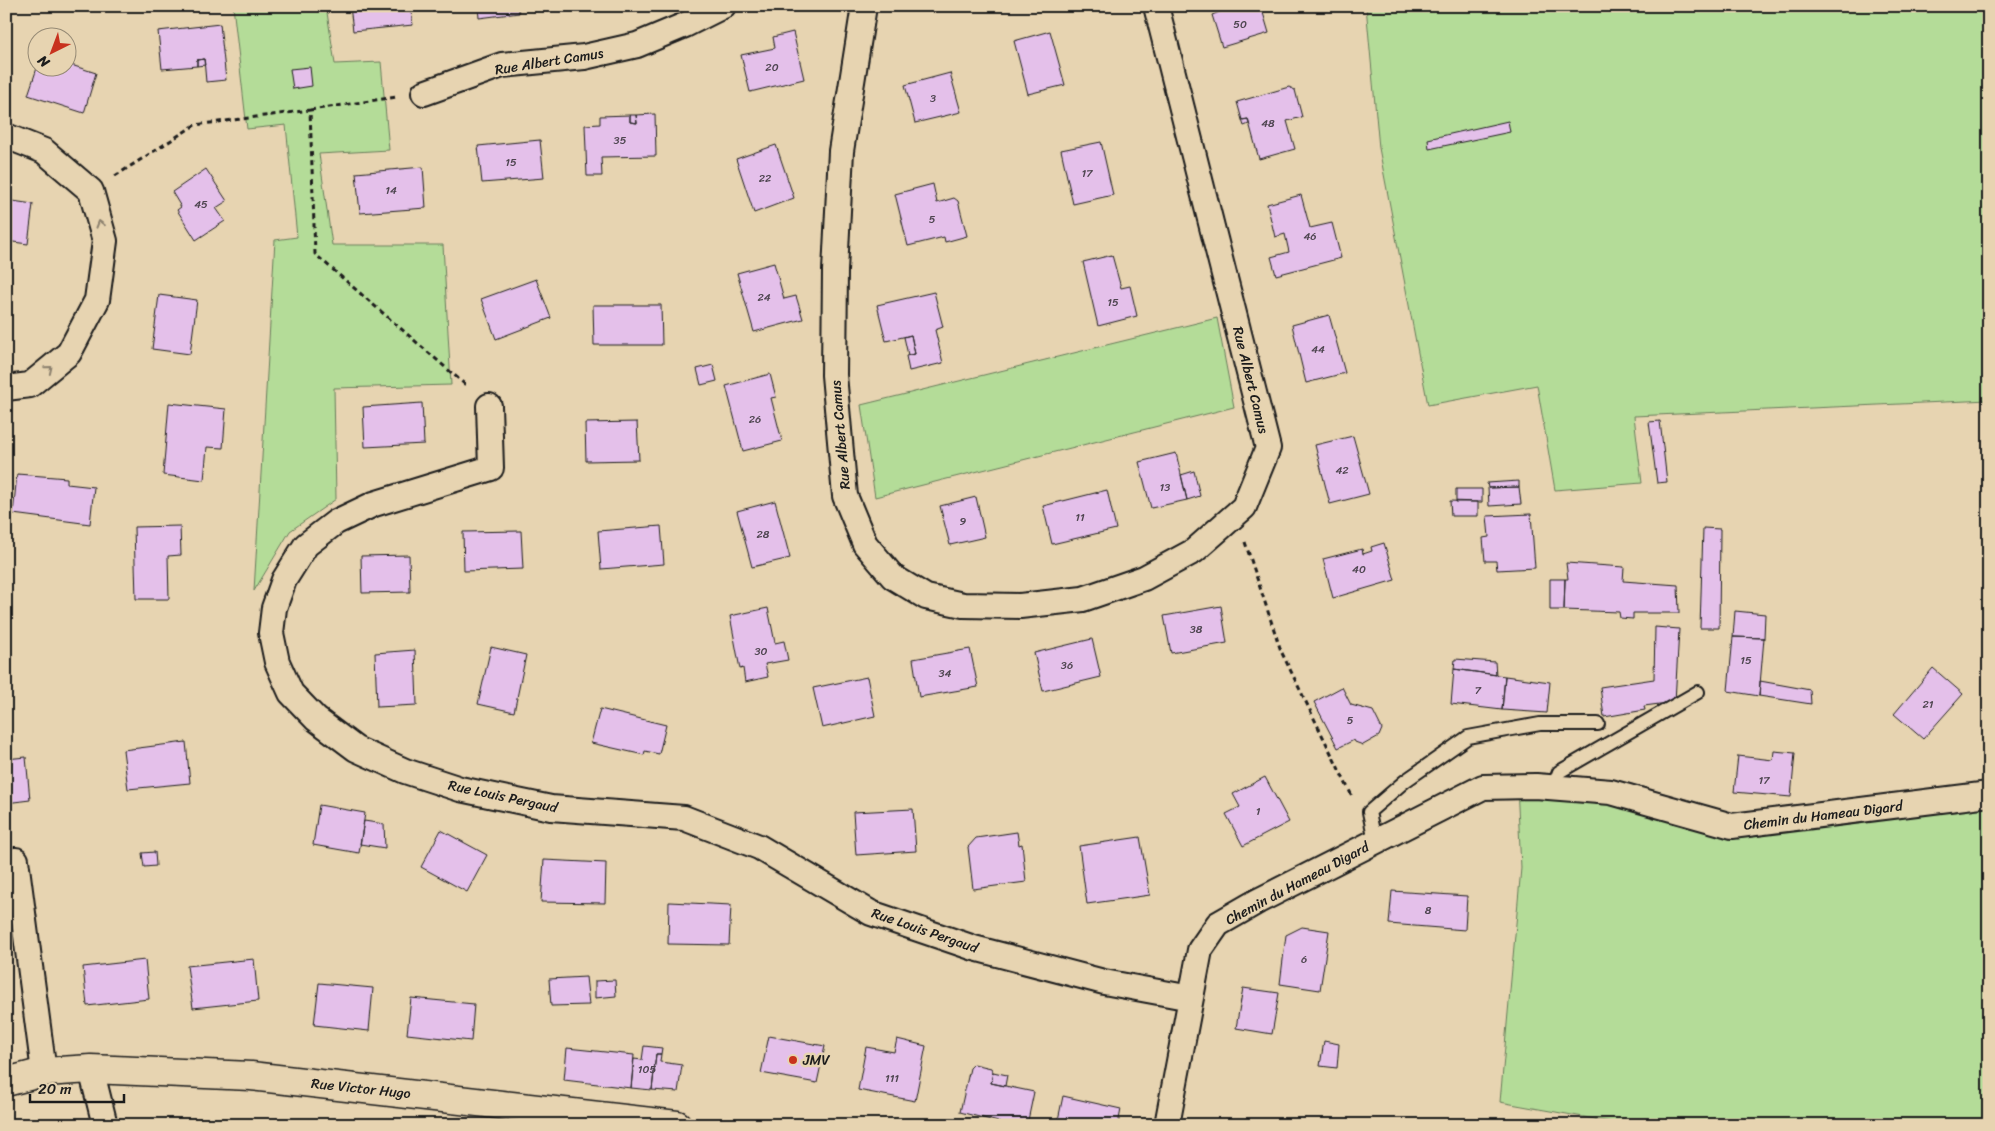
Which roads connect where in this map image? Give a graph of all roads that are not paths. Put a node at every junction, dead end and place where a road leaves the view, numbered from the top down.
1 (723, 6) edge
2 (864, 6) edge
3 (1156, 6) edge
4 (424, 94) road end
5 (6, 136) edge
6 (6, 388) edge
7 (489, 406) road end
8 (1698, 692) dead end
9 (1598, 724) dead end
10 (1553, 788) junction
11 (1989, 794) edge
12 (1375, 841) junction
13 (16, 860) dead end
14 (1191, 998) junction
15 (91, 1069) junction
16 (44, 1072) junction
17 (6, 1082) edge
18 (104, 1125) edge
19 (677, 1125) edge
20 (1167, 1125) edge

1 - 4 street, Rue Albert Camus
2 - 3 street, Rue Albert Camus
6 -> 5 street
7 - 14 street, Rue Louis Pergaud
8 - 10 lane
9 - 12 lane, Chemin du Hameau Digard
10 - 11 street, Chemin du Hameau Digard
10 - 12 street, Chemin du Hameau Digard
12 - 14 street, Chemin du Hameau Digard
13 - 16 street
14 - 20 street, Chemin du Hameau Digard
15 - 16 main road, Rue Victor Hugo
15 - 18 street
15 - 19 main road, Rue Victor Hugo
16 - 17 main road, Rue Victor Hugo

